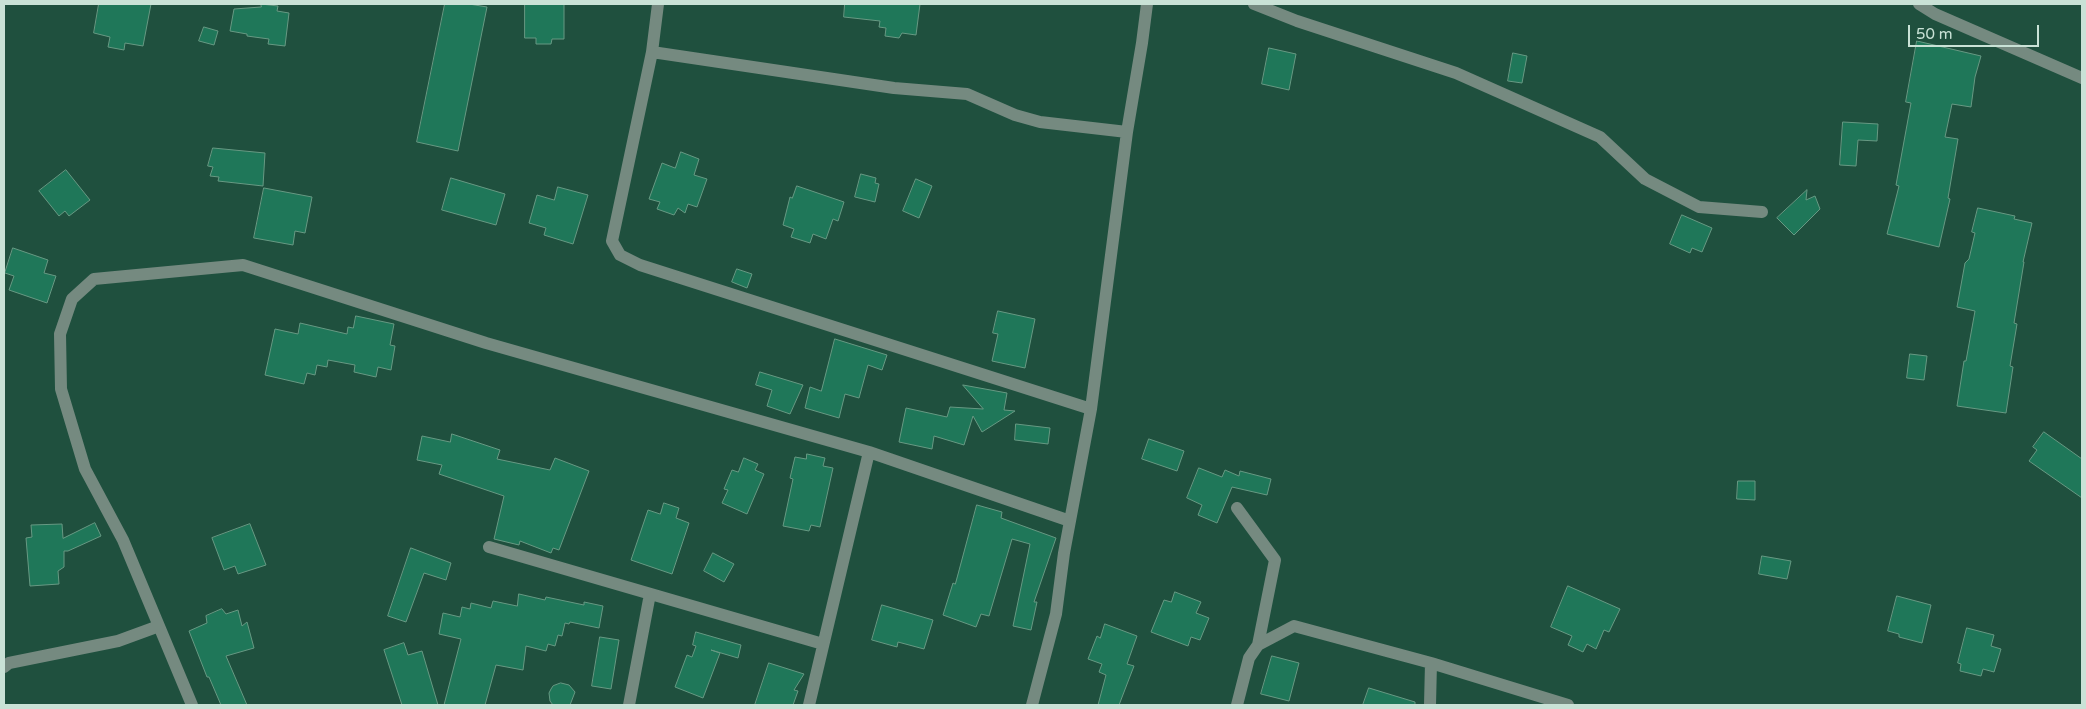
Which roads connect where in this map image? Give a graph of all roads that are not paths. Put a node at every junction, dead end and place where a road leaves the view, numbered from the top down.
1 (658, 4) edge
2 (1147, 4) edge
3 (1254, 4) edge
4 (1919, 4) edge
5 (652, 52) junction
6 (2082, 78) edge
7 (1127, 132) junction
8 (1762, 212) dead end
9 (1091, 409) junction
10 (869, 452) junction
11 (1237, 508) dead end
12 (1070, 521) junction
13 (489, 547) dead end
14 (650, 594) junction
15 (159, 626) junction
16 (823, 644) junction
17 (1258, 645) junction
18 (1431, 663) junction
19 (4, 667) edge
20 (192, 705) edge
21 (629, 705) edge
22 (809, 705) edge
23 (1032, 705) edge
24 (1237, 705) edge
25 (1430, 705) edge
26 (1568, 705) edge

1 - 5 street
2 - 7 street
3 - 8 street
4 - 6 street
5 - 7 street
5 - 9 street
7 - 9 street
9 - 12 street
10 - 12 street
10 - 15 street
10 - 16 street
11 - 17 street
12 - 23 street
13 - 14 street
14 - 16 street
14 - 21 street
15 - 19 street
15 - 20 street
16 - 22 street
17 - 18 street
17 - 24 street
18 - 25 street
18 - 26 street

